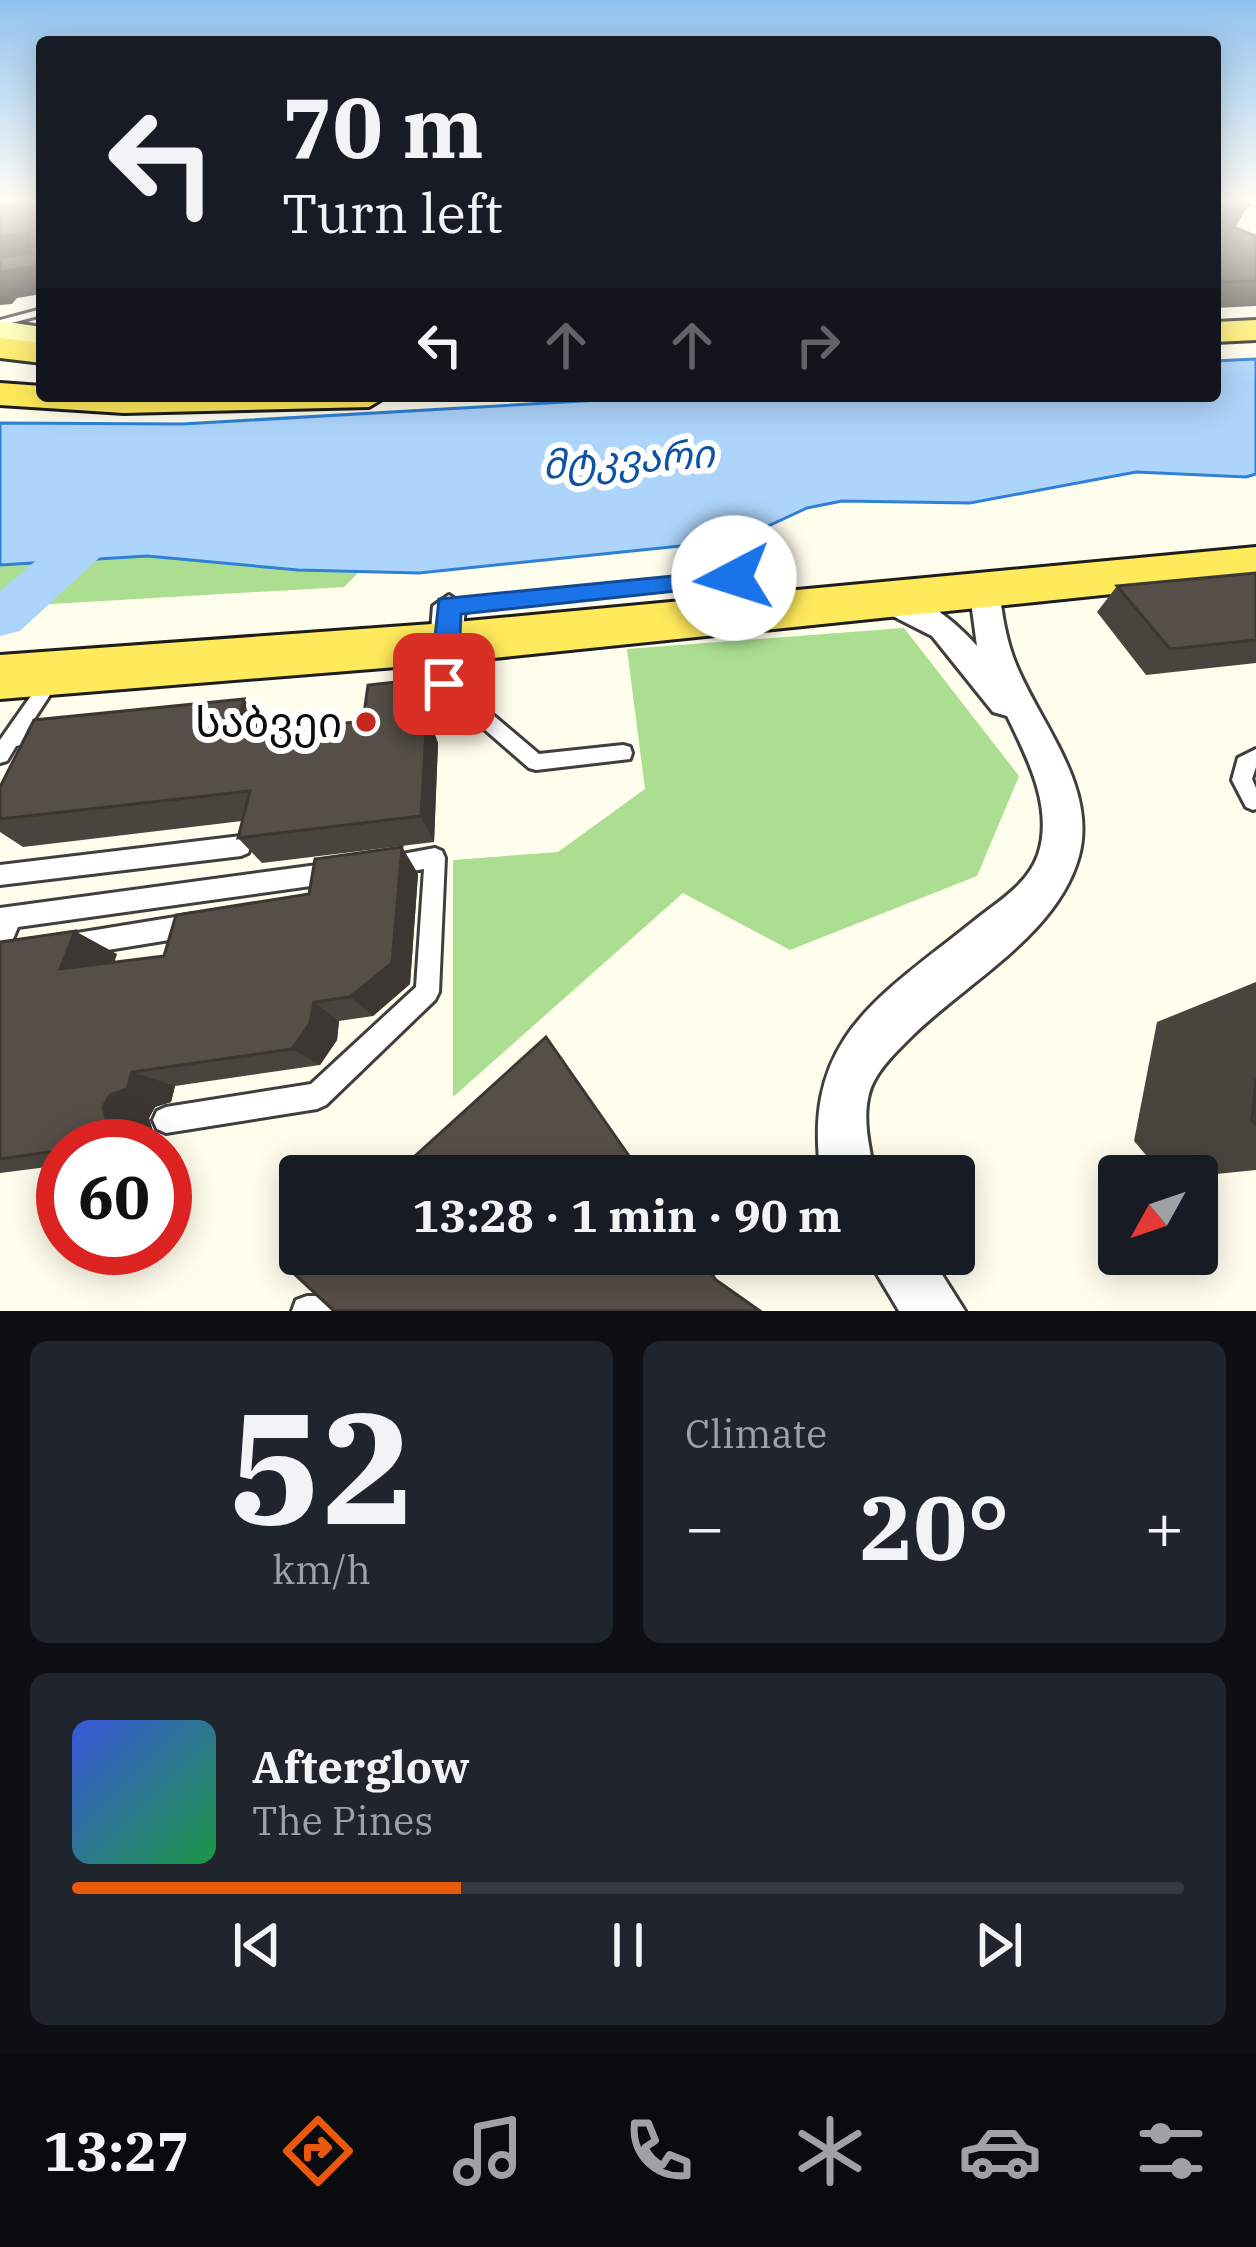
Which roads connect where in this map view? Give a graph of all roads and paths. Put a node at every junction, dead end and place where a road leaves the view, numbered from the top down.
1 (36, 314) edge
2 (0, 327) edge
3 (1256, 330) edge
4 (1221, 332) edge
5 (36, 335) edge
6 (0, 348) edge
7 (36, 352) edge
8 (0, 370) edge
9 (36, 375) edge
10 (0, 394) edge
11 (36, 395) edge
12 (1256, 528) edge
13 (1256, 562) edge
14 (984, 587) junction
15 (882, 597) junction
16 (447, 624) junction
17 (0, 640) edge
18 (57, 672) junction
19 (0, 677) edge
20 (58, 734) edge
21 (1033, 736) junction
22 (5, 747) edge
23 (623, 752) dead end
24 (1256, 757) edge
25 (1253, 801) edge
26 (242, 846) edge
27 (0, 875) edge
28 (5, 918) edge
29 (223, 920) edge
30 (0, 943) edge
31 (22, 953) edge
32 (172, 1119) edge
33 (845, 1155) edge
34 (909, 1275) edge
35 (307, 1311) edge
36 (327, 1311) edge
37 (935, 1311) edge

1 - 2 lane
2 - 5 main road
3 - 4 main road
6 - 7 main road
8 - 9 main road
10 - 11 main road
12 - 16 main road
13 - 14 main road
14 - 15 main road
14 - 21 street
15 - 16 main road
15 - 21 street
16 - 17 main road
16 - 18 main road
16 - 23 lane
18 - 19 main road
18 - 22 lane
20 - 22 lane
21 - 33 street
24 - 25 lane
26 - 27 lane
28 - 30 lane
28 - 32 lane
29 - 31 lane
34 - 37 street
35 - 36 lane

